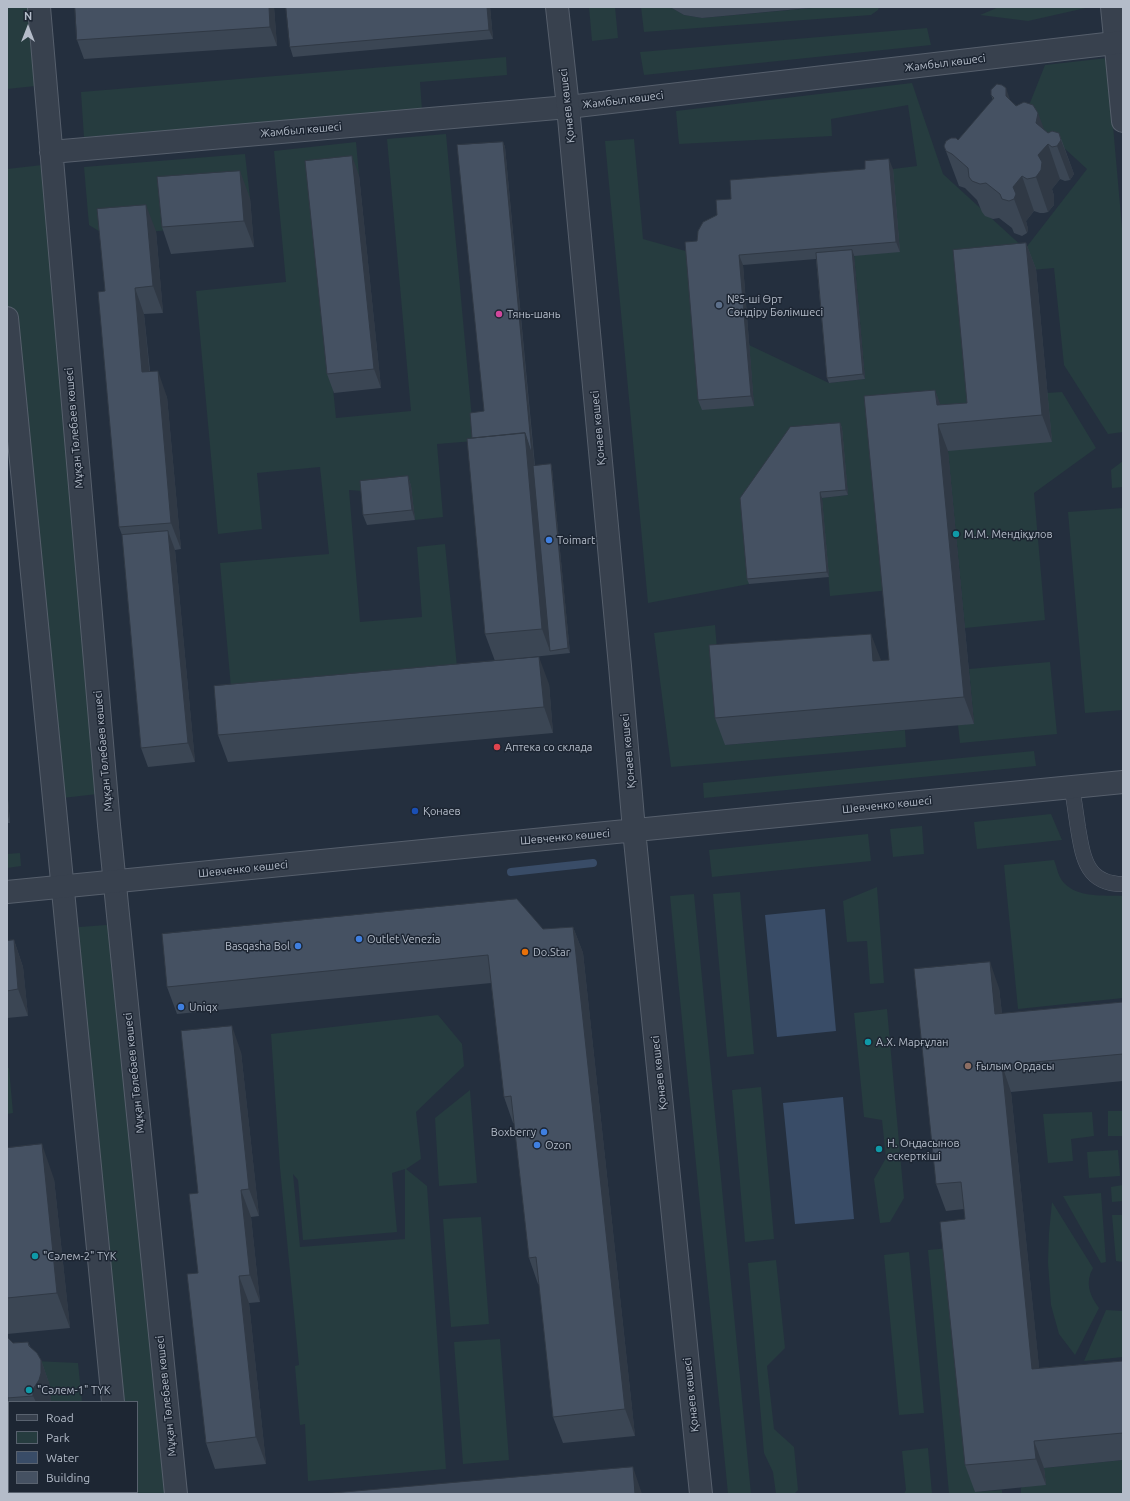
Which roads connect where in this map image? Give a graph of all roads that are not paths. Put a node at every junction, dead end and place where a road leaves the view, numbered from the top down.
1 (39, 7) edge
2 (557, 7) edge
3 (1112, 7) edge
4 (1119, 42) edge
5 (568, 107) junction
6 (1123, 121) edge
7 (50, 152) junction
8 (7, 318) edge
9 (1123, 782) edge
10 (1072, 787) junction
11 (634, 830) junction
12 (115, 881) junction
13 (1123, 884) edge
14 (63, 886) junction
15 (7, 892) edge
16 (113, 1401) edge
17 (176, 1494) edge
18 (701, 1494) edge

1 - 7 street, Мұқан Төлебаев көшесі
2 - 5 street, Қонаев көшесі
3 - 4 street
4 - 5 street, Жамбыл көшесі
4 - 6 street
5 - 7 street, Жамбыл көшесі
5 - 11 street, Қонаев көшесі
7 - 12 street, Мұқан Төлебаев көшесі
8 - 14 street
9 - 10 street, Шевченко көшесі
10 - 11 street, Шевченко көшесі
10 - 13 lane
11 - 12 street, Шевченко көшесі
11 - 18 street, Қонаев көшесі
12 - 14 street, Шевченко көшесі
12 - 17 street, Мұқан Төлебаев көшесі
14 - 15 street, Шевченко көшесі
14 - 16 street

